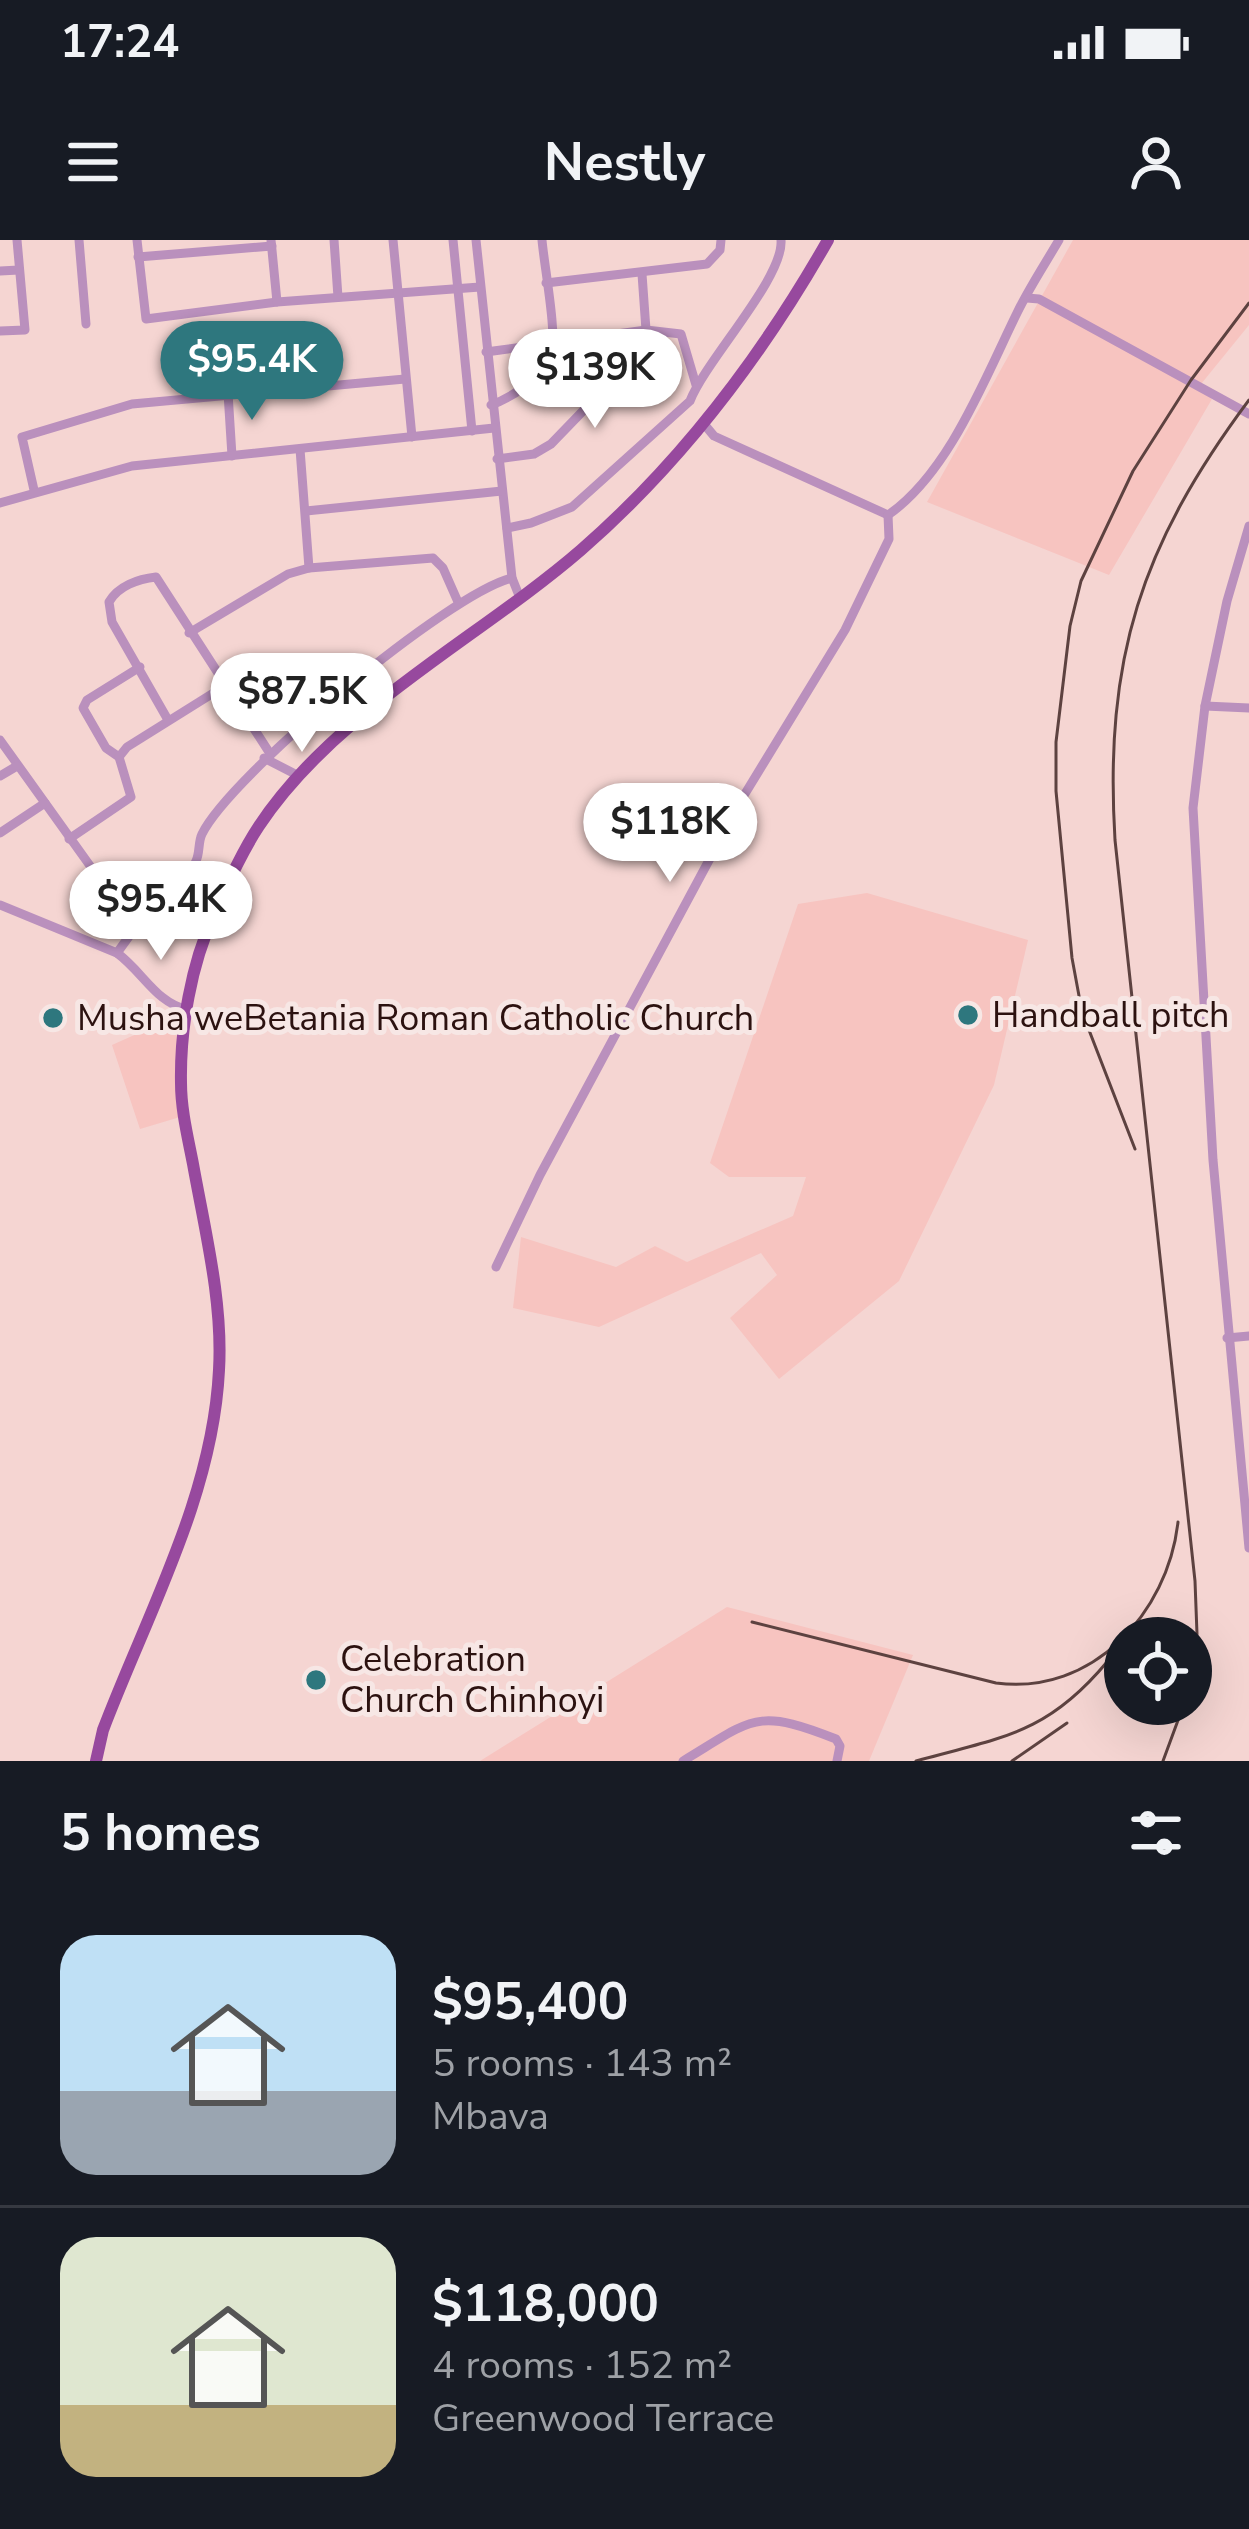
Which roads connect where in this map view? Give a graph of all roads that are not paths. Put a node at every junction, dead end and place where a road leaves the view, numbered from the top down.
1 (17, 240) edge
2 (79, 240) edge
3 (137, 240) edge
4 (334, 240) edge
5 (393, 240) edge
6 (453, 240) edge
7 (476, 240) edge
8 (542, 240) edge
9 (721, 240) edge
10 (782, 240) edge
11 (828, 240) edge
12 (1059, 240) edge
13 (272, 243) edge
14 (138, 257) junction
15 (19, 270) junction
16 (0, 271) edge
17 (642, 274) junction
18 (546, 284) junction
19 (480, 287) junction
20 (458, 289) junction
21 (399, 292) junction
22 (338, 297) junction
23 (1027, 298) junction
24 (277, 302) junction
25 (86, 325) dead end
26 (646, 330) junction
27 (0, 331) edge
28 (611, 335) junction
29 (553, 344) junction
30 (486, 352) junction
31 (405, 379) junction
32 (696, 385) junction
33 (228, 393) junction
34 (491, 405) junction
35 (1249, 414) edge
36 (704, 424) junction
37 (494, 428) junction
38 (472, 430) junction
39 (412, 436) junction
40 (299, 449) junction
41 (232, 456) junction
42 (497, 459) junction
43 (34, 490) junction
44 (502, 491) junction
45 (0, 503) edge
46 (306, 511) junction
47 (888, 515) junction
48 (1249, 526) edge
49 (507, 528) junction
50 (309, 568) junction
51 (512, 578) junction
52 (520, 598) junction
53 (458, 602) junction
54 (189, 633) junction
55 (140, 667) junction
56 (224, 687) junction
57 (1205, 706) junction
58 (1249, 708) edge
59 (168, 720) junction
60 (0, 740) edge
61 (267, 755) junction
62 (119, 757) junction
63 (17, 766) junction
64 (0, 776) edge
65 (299, 776) junction
66 (45, 803) junction
67 (0, 833) edge
68 (69, 839) junction
69 (0, 905) edge
70 (130, 934) junction
71 (118, 953) junction
72 (188, 1010) junction
73 (496, 1268) dead end
74 (1249, 1336) edge
75 (1227, 1338) junction
76 (1245, 1476) edge
77 (1249, 1548) edge
78 (96, 1761) edge
79 (683, 1761) edge
80 (837, 1761) edge

1 - 15 street
2 - 25 street
3 - 14 street
4 - 22 street
5 - 21 street
6 - 20 street
7 - 19 street
8 - 18 street
9 - 17 street
10 - 32 street
11 - 36 main road
12 - 23 street
13 - 14 street
13 - 24 street
14 - 24 street
15 - 16 street
15 - 27 street
17 - 18 street
17 - 26 street
18 - 29 street
19 - 20 street
19 - 30 street
20 - 21 street
20 - 38 street
21 - 22 street
21 - 31 street
22 - 24 street
23 - 35 street
23 - 47 street
26 - 28 street
26 - 32 street
28 - 29 street
28 - 42 street
29 - 30 street
29 - 34 street
30 - 34 street
31 - 33 street
31 - 39 street
32 - 49 street
33 - 41 street
33 - 43 street
34 - 37 street
36 - 47 street
36 - 52 main road
37 - 38 street
37 - 42 street
38 - 39 street
39 - 40 street
40 - 41 street
40 - 46 street
41 - 43 street
42 - 44 street
43 - 45 street
44 - 46 street
44 - 49 street
46 - 50 street
47 - 73 street
48 - 57 street
49 - 51 street
50 - 53 street
50 - 54 street
51 - 52 street
51 - 53 street
52 - 65 main road
53 - 61 street
54 - 55 street
54 - 56 street
55 - 59 street
55 - 62 street
56 - 59 street
56 - 61 street
57 - 58 street
57 - 75 street
59 - 62 street
60 - 63 street
61 - 65 street
61 - 70 street
62 - 68 street
63 - 64 street
63 - 66 street
65 - 72 main road
66 - 67 street
66 - 68 street
68 - 70 street
69 - 71 street
70 - 71 street
71 - 72 street
72 - 78 main road
74 - 75 street
75 - 76 street
76 - 77 street
79 - 80 street

